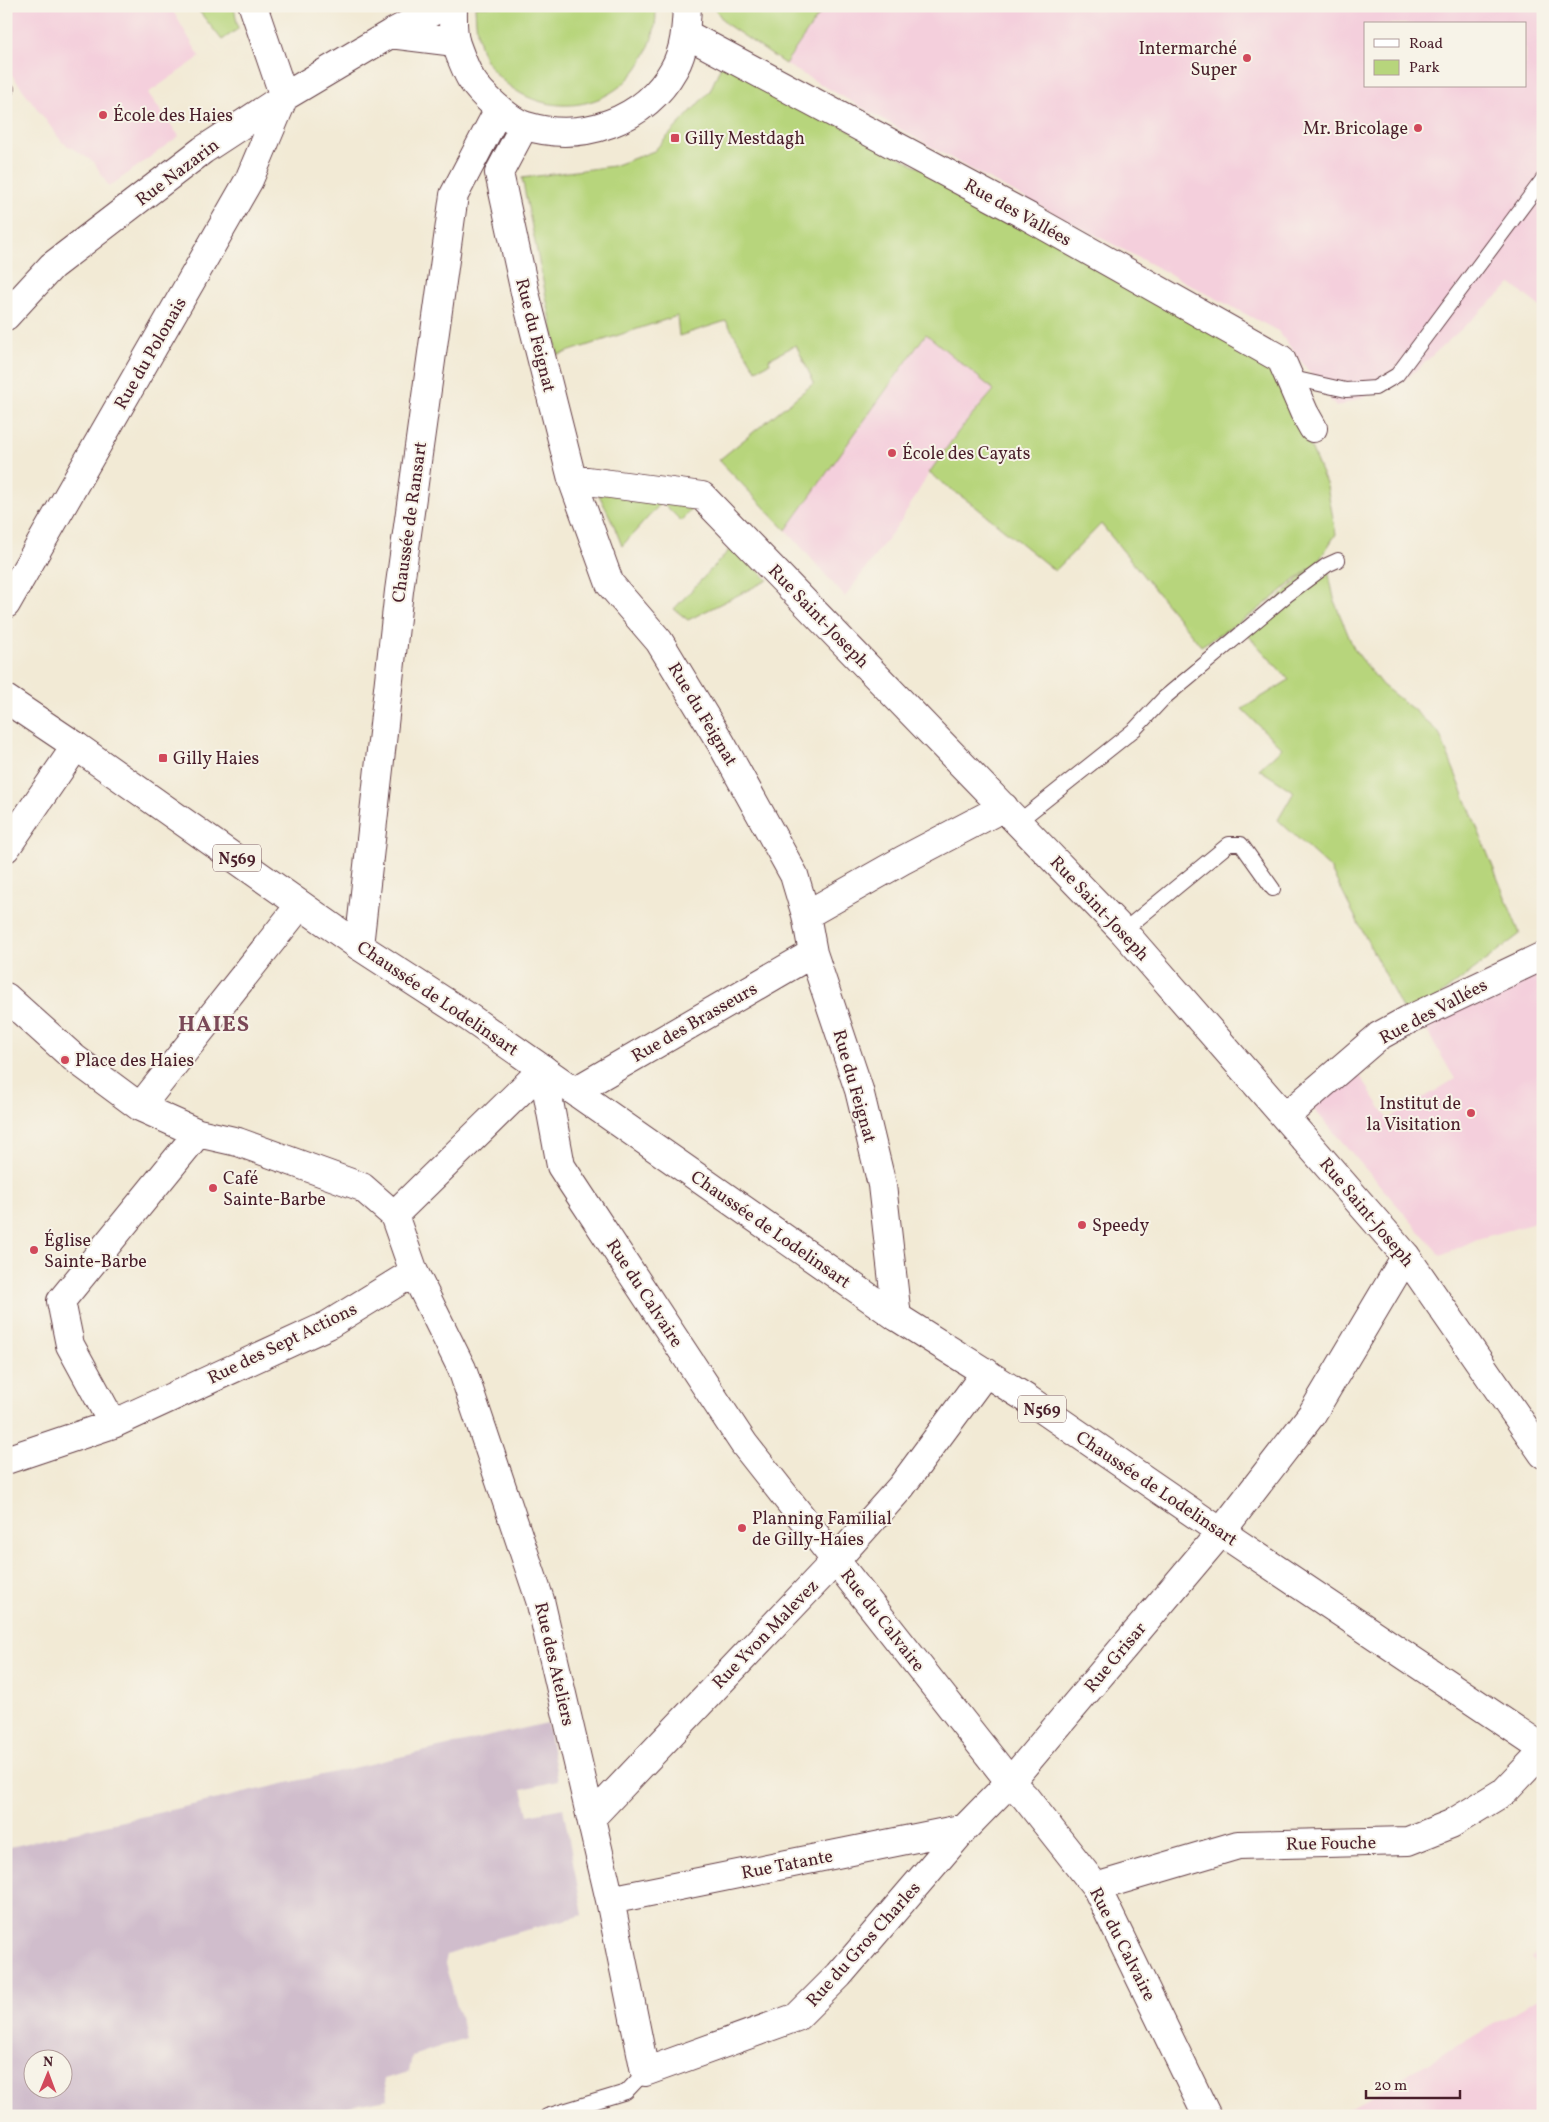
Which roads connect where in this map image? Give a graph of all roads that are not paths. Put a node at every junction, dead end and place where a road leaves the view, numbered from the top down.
1 (253, 6) edge
2 (443, 6) edge
3 (453, 6) edge
4 (686, 6) edge
5 (390, 34) junction
6 (686, 34) junction
7 (455, 42) junction
8 (284, 97) junction
9 (499, 109) junction
10 (524, 126) junction
11 (1543, 179) edge
12 (6, 316) edge
13 (1288, 377) junction
14 (1313, 428) dead end
15 (572, 479) junction
16 (1338, 560) dead end
17 (6, 604) edge
18 (6, 700) edge
19 (76, 746) junction
20 (1011, 815) junction
21 (6, 848) edge
22 (1273, 889) dead end
23 (300, 905) junction
24 (806, 915) junction
25 (1123, 931) junction
26 (359, 946) junction
27 (813, 953) junction
28 (1543, 956) edge
29 (6, 997) edge
30 (543, 1069) junction
31 (576, 1091) junction
32 (140, 1107) junction
33 (1285, 1117) junction
34 (198, 1133) junction
35 (394, 1215) junction
36 (1406, 1256) junction
37 (414, 1272) junction
38 (897, 1317) junction
39 (986, 1372) junction
40 (113, 1424) junction
41 (1543, 1454) edge
42 (6, 1460) edge
43 (1221, 1532) junction
44 (836, 1560) junction
45 (1543, 1749) edge
46 (1010, 1782) junction
47 (591, 1818) junction
48 (965, 1828) junction
49 (1096, 1888) junction
50 (610, 1900) junction
51 (646, 2072) junction
52 (547, 2116) edge
53 (1207, 2116) edge

1 - 8 street
2 - 5 street, Rue Nazarin
3 - 7 street
4 - 6 street
5 - 7 street
5 - 8 street, Rue Nazarin
6 - 10 street
6 - 13 street, Rue des Vallées
7 - 9 street
8 - 12 street, Rue Nazarin
8 - 17 street, Rue du Polonais
9 - 10 street
9 - 26 street, Chaussée de Ransart
10 - 15 street, Rue du Feignat
11 - 13 lane
13 - 14 street, Rue des Vallées
15 - 20 street, Rue Saint-Joseph
15 - 24 street, Rue du Feignat
16 - 20 lane
18 - 19 street, Chaussée de Lodelinsart / N569
19 - 21 street
19 - 23 street, Chaussée de Lodelinsart / N569
20 - 24 street
20 - 25 street, Rue Saint-Joseph
22 - 25 lane
23 - 26 street, Chaussée de Lodelinsart / N569
23 - 32 street
24 - 27 street, Rue du Feignat
25 - 33 street, Rue Saint-Joseph
26 - 30 street, Chaussée de Lodelinsart / N569
27 - 31 street, Rue des Brasseurs
27 - 38 street, Rue du Feignat
28 - 33 street, Rue des Vallées
29 - 32 street
30 - 31 street, Chaussée de Lodelinsart / N569
30 - 35 street
30 - 44 street, Rue du Calvaire
31 - 38 street, Chaussée de Lodelinsart / N569
32 - 34 street
33 - 36 street, Rue Saint-Joseph
34 - 35 street
34 - 40 street
35 - 37 street
36 - 41 street, Rue Saint-Joseph
36 - 43 street, Rue Grisar
37 - 40 street, Rue des Sept Actions
37 - 47 street, Rue des Ateliers
38 - 39 street, Chaussée de Lodelinsart / N569
39 - 43 street, Chaussée de Lodelinsart / N569
39 - 44 street, Rue Yvon Malevez
40 - 42 street, Rue des Sept Actions
43 - 45 street, Chaussée de Lodelinsart / N569
43 - 46 street, Rue Grisar
44 - 46 street, Rue du Calvaire
44 - 47 street, Rue Yvon Malevez
45 - 49 street, Rue Fouche
46 - 48 street, Rue du Gros Charles
46 - 49 street, Rue du Calvaire
47 - 50 street, Rue des Ateliers
48 - 50 street, Rue Tatante
48 - 51 street, Rue du Gros Charles
49 - 53 street, Rue du Calvaire
50 - 51 street, Rue des Ateliers
51 - 52 lane, Rue du Gros Charles

